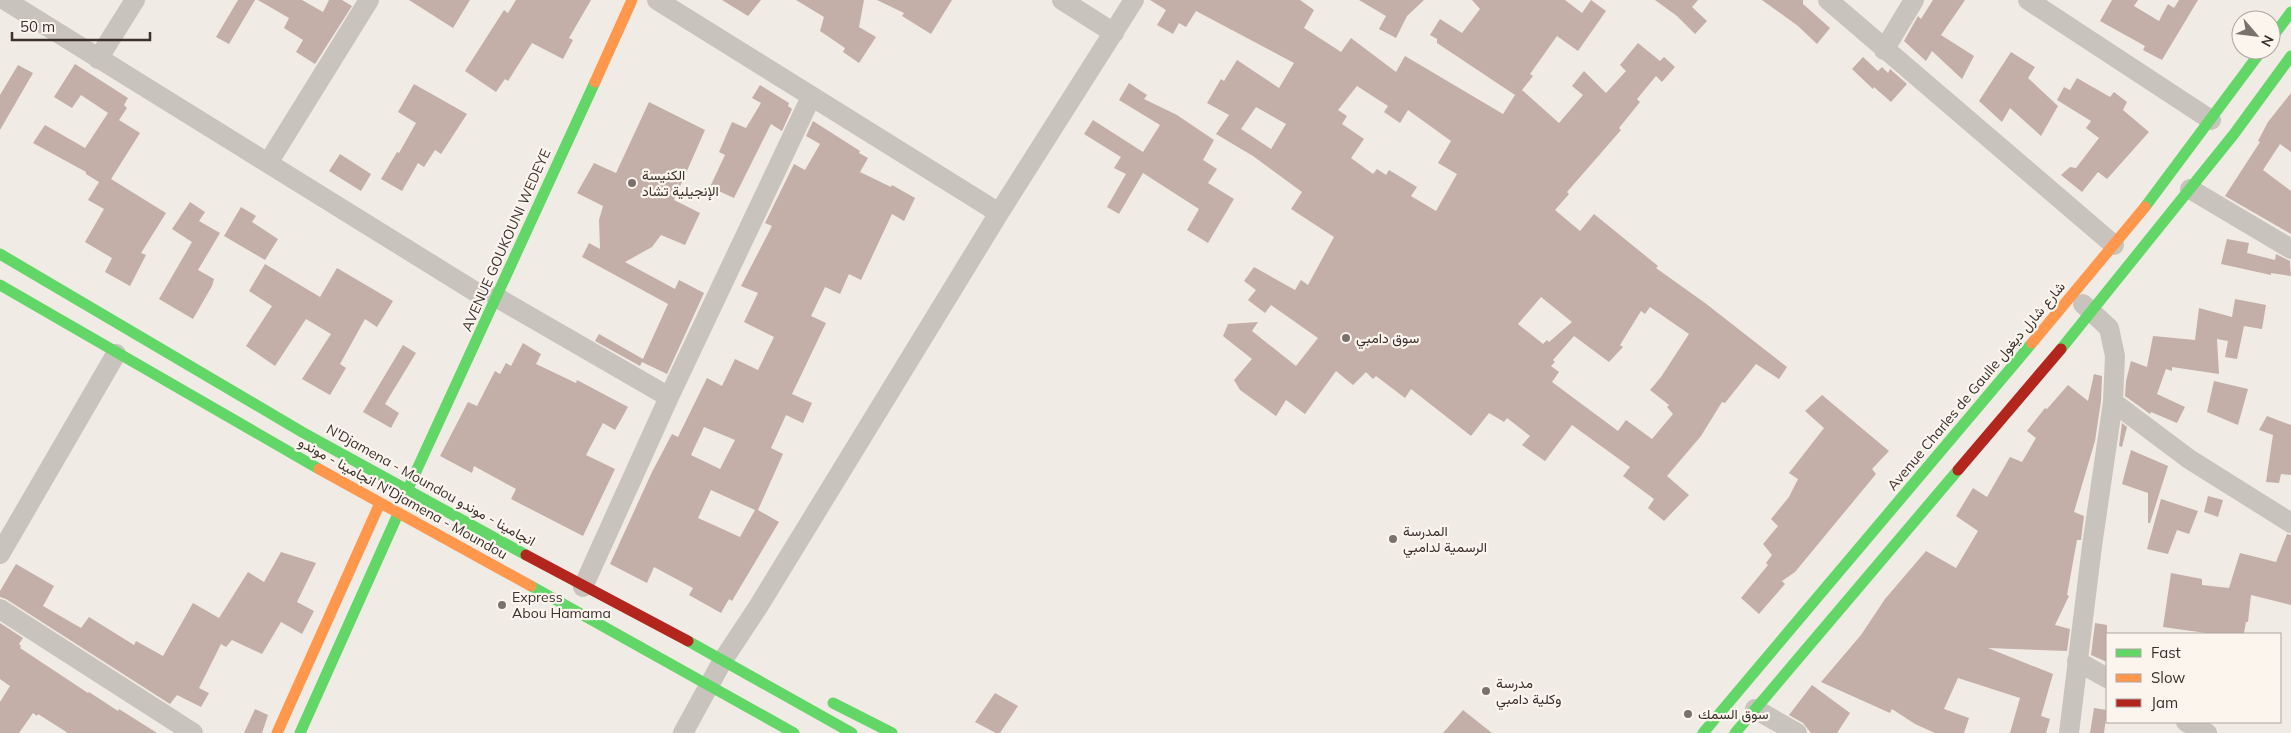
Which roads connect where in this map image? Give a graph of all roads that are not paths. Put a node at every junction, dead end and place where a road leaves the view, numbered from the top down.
1 (5, 0) edge
2 (135, 0) edge
3 (368, 0) edge
4 (632, 0) edge
5 (657, 0) edge
6 (1062, 0) edge
7 (1134, 0) edge
8 (1828, 0) edge
9 (1914, 0) edge
10 (2028, 0) edge
11 (2291, 12) edge
12 (2281, 25) edge
13 (1114, 33) junction
14 (1884, 50) junction
15 (2291, 56) edge
16 (98, 59) junction
17 (2255, 60) edge
18 (811, 97) junction
19 (2210, 120) junction
20 (268, 163) junction
21 (2190, 189) junction
22 (999, 213) junction
23 (2114, 245) junction
24 (2291, 248) edge
25 (0, 254) edge
26 (0, 285) edge
27 (2073, 294) junction
28 (484, 295) junction
29 (2093, 312) junction
30 (116, 354) junction
31 (670, 397) junction
32 (2113, 402) junction
33 (398, 468) dead end
34 (391, 482) junction
35 (407, 491) junction
36 (380, 503) junction
37 (398, 514) junction
38 (2291, 523) edge
39 (1879, 544) junction
40 (0, 554) edge
41 (583, 587) junction
42 (0, 609) edge
43 (723, 660) junction
44 (2077, 661) junction
45 (757, 677) junction
46 (2106, 677) edge
47 (710, 687) junction
48 (799, 690) dead end
49 (824, 699) dead end
50 (1755, 709) junction
51 (759, 714) junction
52 (2188, 723) edge
53 (193, 733) edge
54 (277, 733) edge
55 (300, 733) edge
56 (683, 733) edge
57 (781, 733) edge
58 (794, 733) edge
59 (852, 733) edge
60 (892, 733) edge
61 (1702, 733) edge
62 (1735, 733) edge
63 (1797, 733) edge
64 (2068, 733) edge
65 (2207, 733) edge

1 - 16 street
2 - 16 street
3 - 20 street
4 - 28 main road, AVENUE GOUKOUNI WEDEYE
5 - 18 street
6 - 13 street
7 - 13 street
8 - 14 street
9 - 14 street
10 - 19 street
11 - 12 main road
13 - 22 street
14 - 23 street
15 - 21 main road, Avenue Charles de Gaulle شارع شارل ديغول
16 - 20 street
17 - 19 main road, Avenue Charles de Gaulle شارع شارل ديغول
18 - 22 street
18 - 31 street
19 - 23 main road, Avenue Charles de Gaulle شارع شارل ديغول
20 - 28 street
21 - 24 street
21 - 29 main road, Avenue Charles de Gaulle شارع شارل ديغول
22 - 43 street
23 - 27 main road, Avenue Charles de Gaulle شارع شارل ديغول
25 - 34 main road, N'Djamena - Moundou انجامينا - موندو
26 - 30 main road, انجامينا - موندو N'Djamena - Moundou
27 - 29 street
27 - 39 main road, Avenue Charles de Gaulle شارع شارل ديغول
28 - 31 street
28 - 35 main road, AVENUE GOUKOUNI WEDEYE
29 - 32 street
29 - 39 main road, Avenue Charles de Gaulle شارع شارل ديغول
30 - 36 main road, انجامينا - موندو N'Djamena - Moundou
30 - 40 street
31 - 41 street
32 - 38 street
32 - 44 street
33 - 34 main road
34 - 35 main road, N'Djamena - Moundou انجامينا - موندو
35 - 41 main road, N'Djamena - Moundou انجامينا - موندو
36 - 37 main road, انجامينا - موندو N'Djamena - Moundou
36 - 54 main road
37 - 47 main road, انجامينا - موندو N'Djamena - Moundou
37 - 55 main road
39 - 50 main road, Avenue Charles de Gaulle شارع شارل ديغول
39 - 61 main road, Avenue Charles de Gaulle شارع شارل ديغول
41 - 43 main road, N'Djamena - Moundou انجامينا - موندو
42 - 53 street
43 - 45 main road, N'Djamena - Moundou انجامينا - موندو
43 - 47 street
44 - 46 street
44 - 64 street
45 - 48 main road
45 - 59 main road, N'Djamena - Moundou انجامينا - موندو
47 - 51 main road, انجامينا - موندو N'Djamena - Moundou
47 - 56 street
49 - 60 main road
50 - 62 main road, Avenue Charles de Gaulle شارع شارل ديغول
50 - 63 street
51 - 57 main road
51 - 58 main road, انجامينا - موندو N'Djamena - Moundou
52 - 65 street

